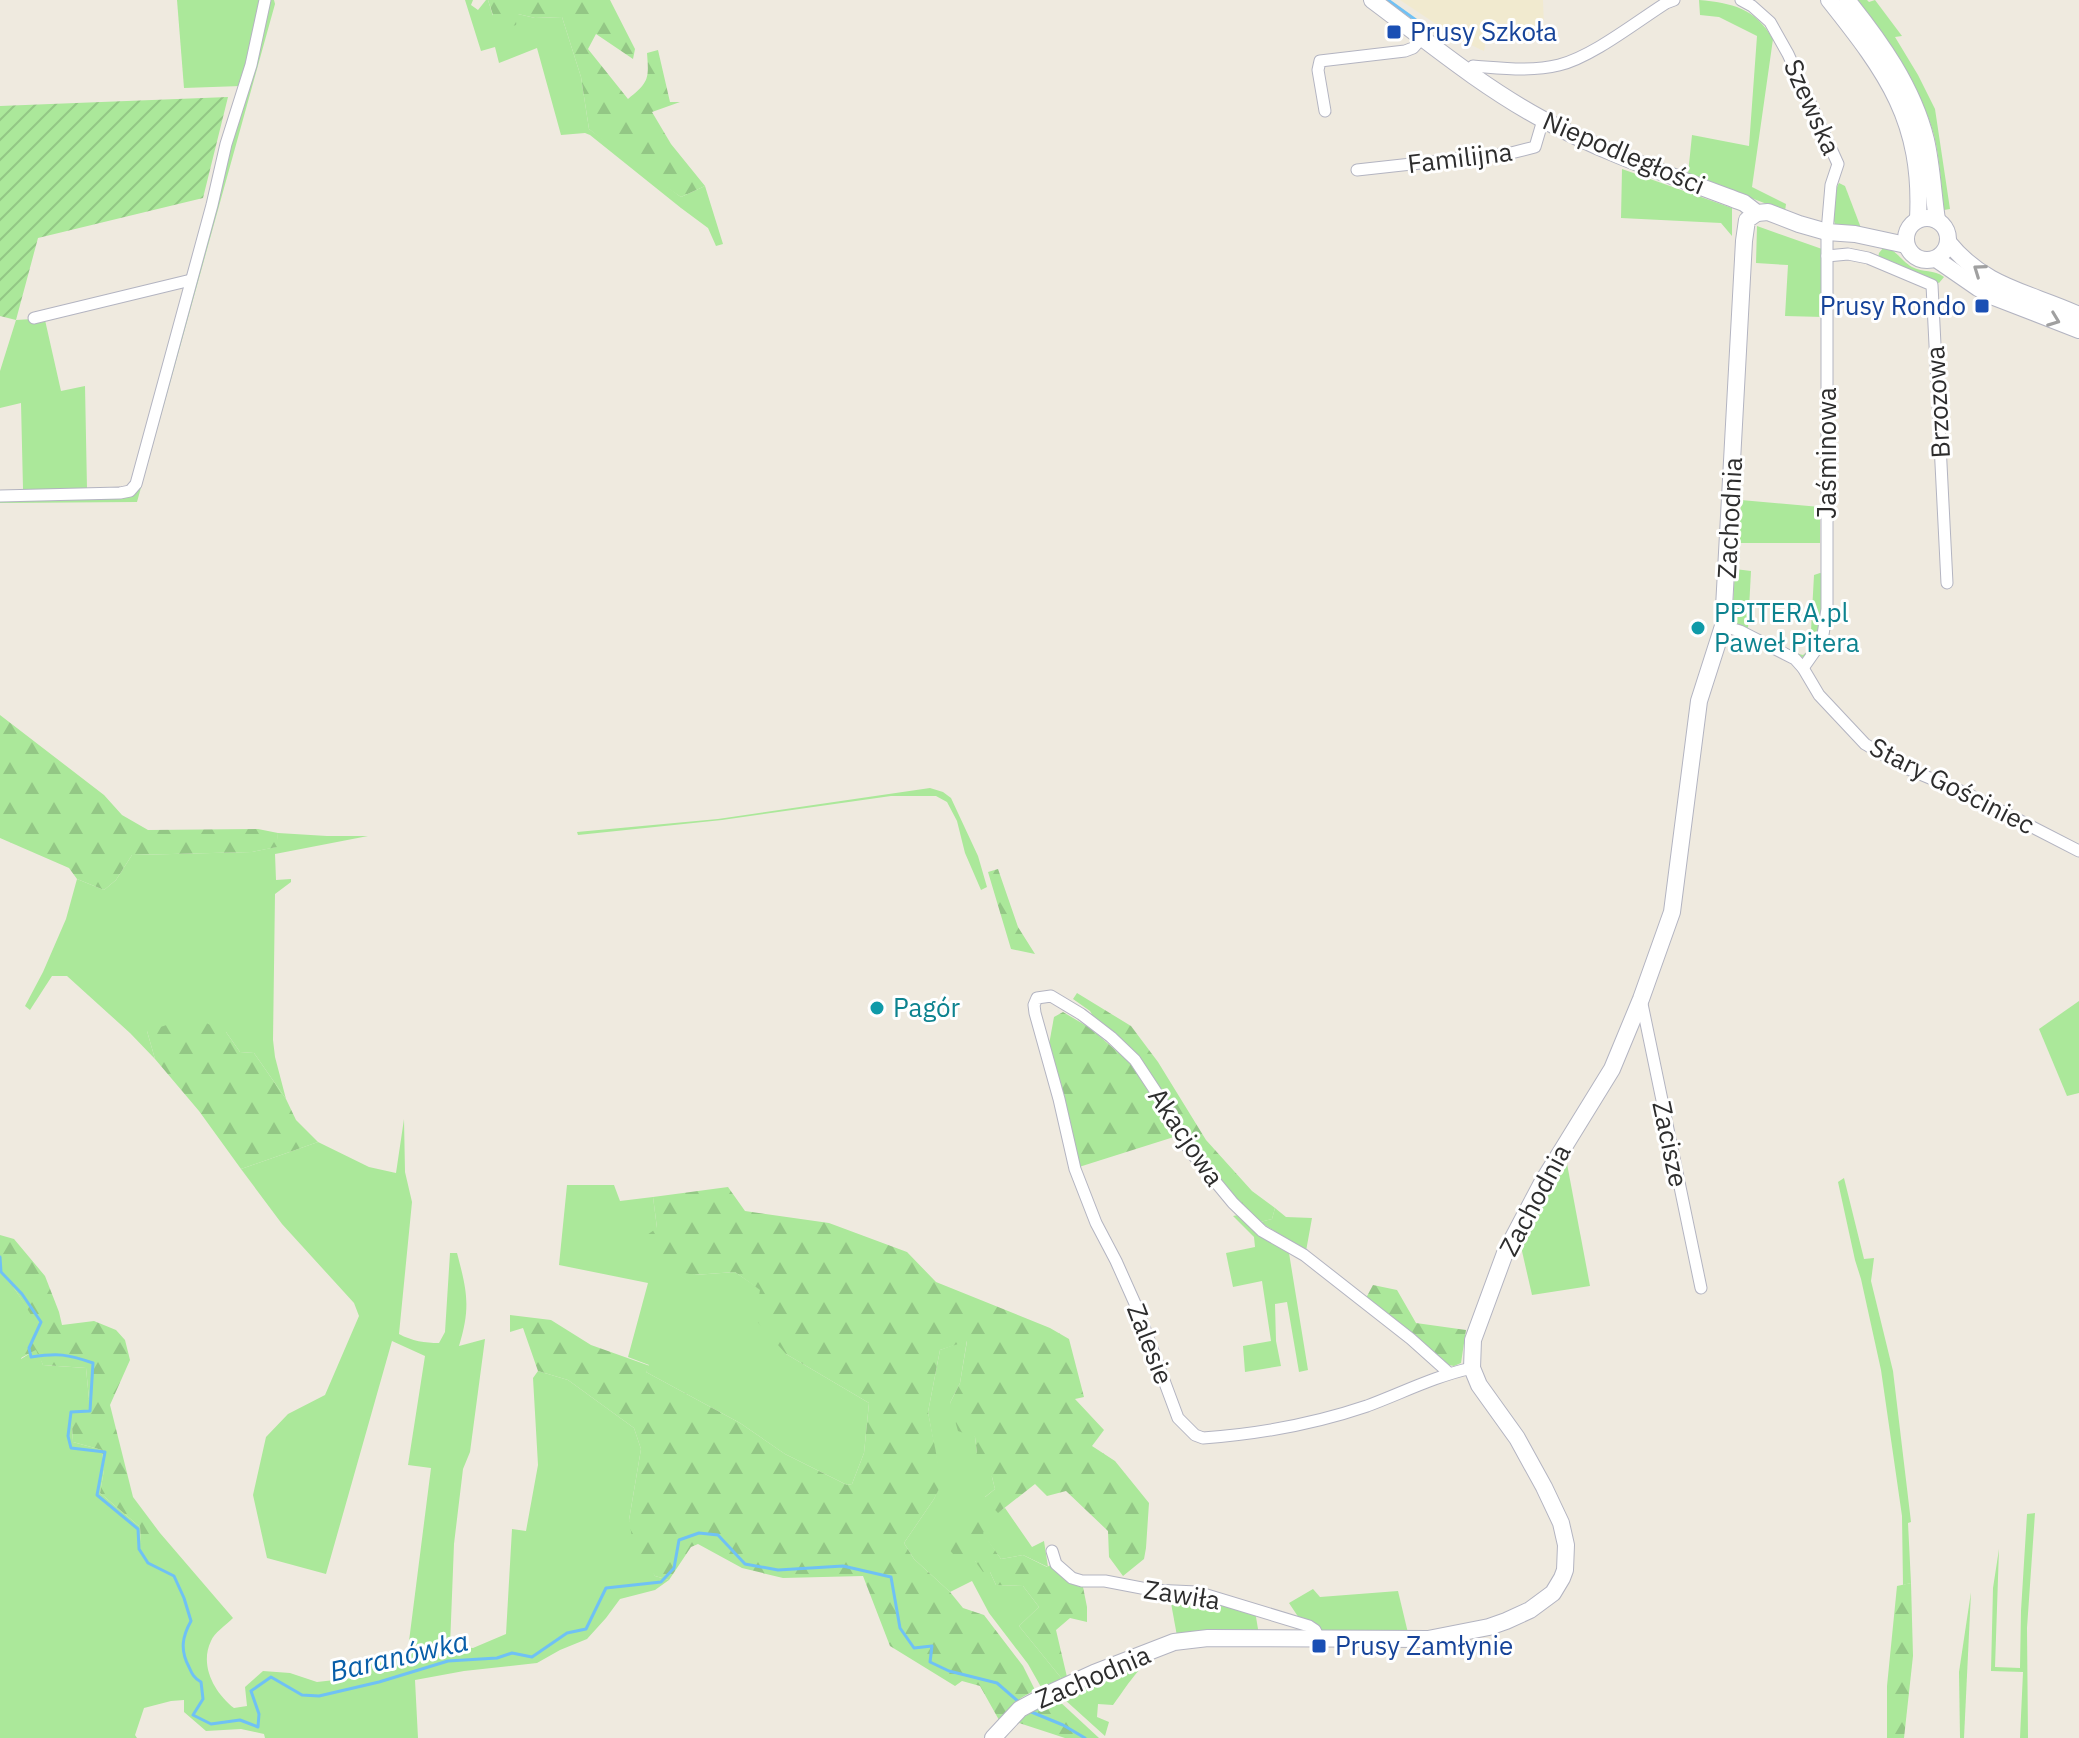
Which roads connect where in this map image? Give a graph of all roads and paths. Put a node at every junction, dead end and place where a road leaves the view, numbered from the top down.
1 (265, 0) edge
2 (1372, 0) edge
3 (1674, 0) edge
4 (1741, 0) edge
5 (1829, 0) edge
6 (1847, 0) edge
7 (1422, 38) junction
8 (1469, 71) junction
9 (1325, 111) dead end
10 (1543, 120) junction
11 (1357, 170) dead end
12 (1757, 213) junction
13 (1937, 220) junction
14 (1911, 231) junction
15 (1827, 232) junction
16 (1948, 242) junction
17 (1827, 256) junction
18 (1936, 259) junction
19 (191, 280) junction
20 (2079, 315) edge
21 (34, 318) dead end
22 (2079, 330) edge
23 (0, 496) edge
24 (1947, 583) dead end
25 (1723, 626) junction
26 (1803, 668) junction
27 (2079, 851) edge
28 (1037, 998) joint
29 (1641, 999) junction
30 (1701, 1288) dead end
31 (1472, 1368) junction
32 (1449, 1373) junction
33 (1052, 1551) dead end
34 (1319, 1638) junction
35 (993, 1738) edge

1 - 19 street
2 - 7 street, Niepodległości
3 - 8 street
4 - 15 street, Szewska
5 - 14 street
6 - 13 street
7 - 8 street, Niepodległości
7 - 9 street
8 - 10 street, Niepodległości
10 - 11 street, Familijna
10 - 12 street, Niepodległości
12 - 15 street, Niepodległości
12 - 25 street, Zachodnia
13 - 14 street
13 - 16 street
14 - 15 street, Niepodległości
14 - 18 street
15 - 17 street, Jaśminowa
16 - 18 street
20 -> 16 street
17 - 24 street, Brzozowa
17 - 26 street, Jaśminowa
18 -> 22 street
19 - 21 street
19 - 23 street
25 - 26 street, Stary Gościniec
25 - 29 street, Zachodnia
26 - 27 street, Stary Gościniec
28 - 32 street, Akacjowa
28 - 32 street, Zalesie
29 - 30 street, Zacisze
29 - 31 street, Zachodnia
31 - 32 street, Zalesie
31 - 34 street, Zachodnia
33 - 34 street, Zawiła
34 - 35 street, Zachodnia

